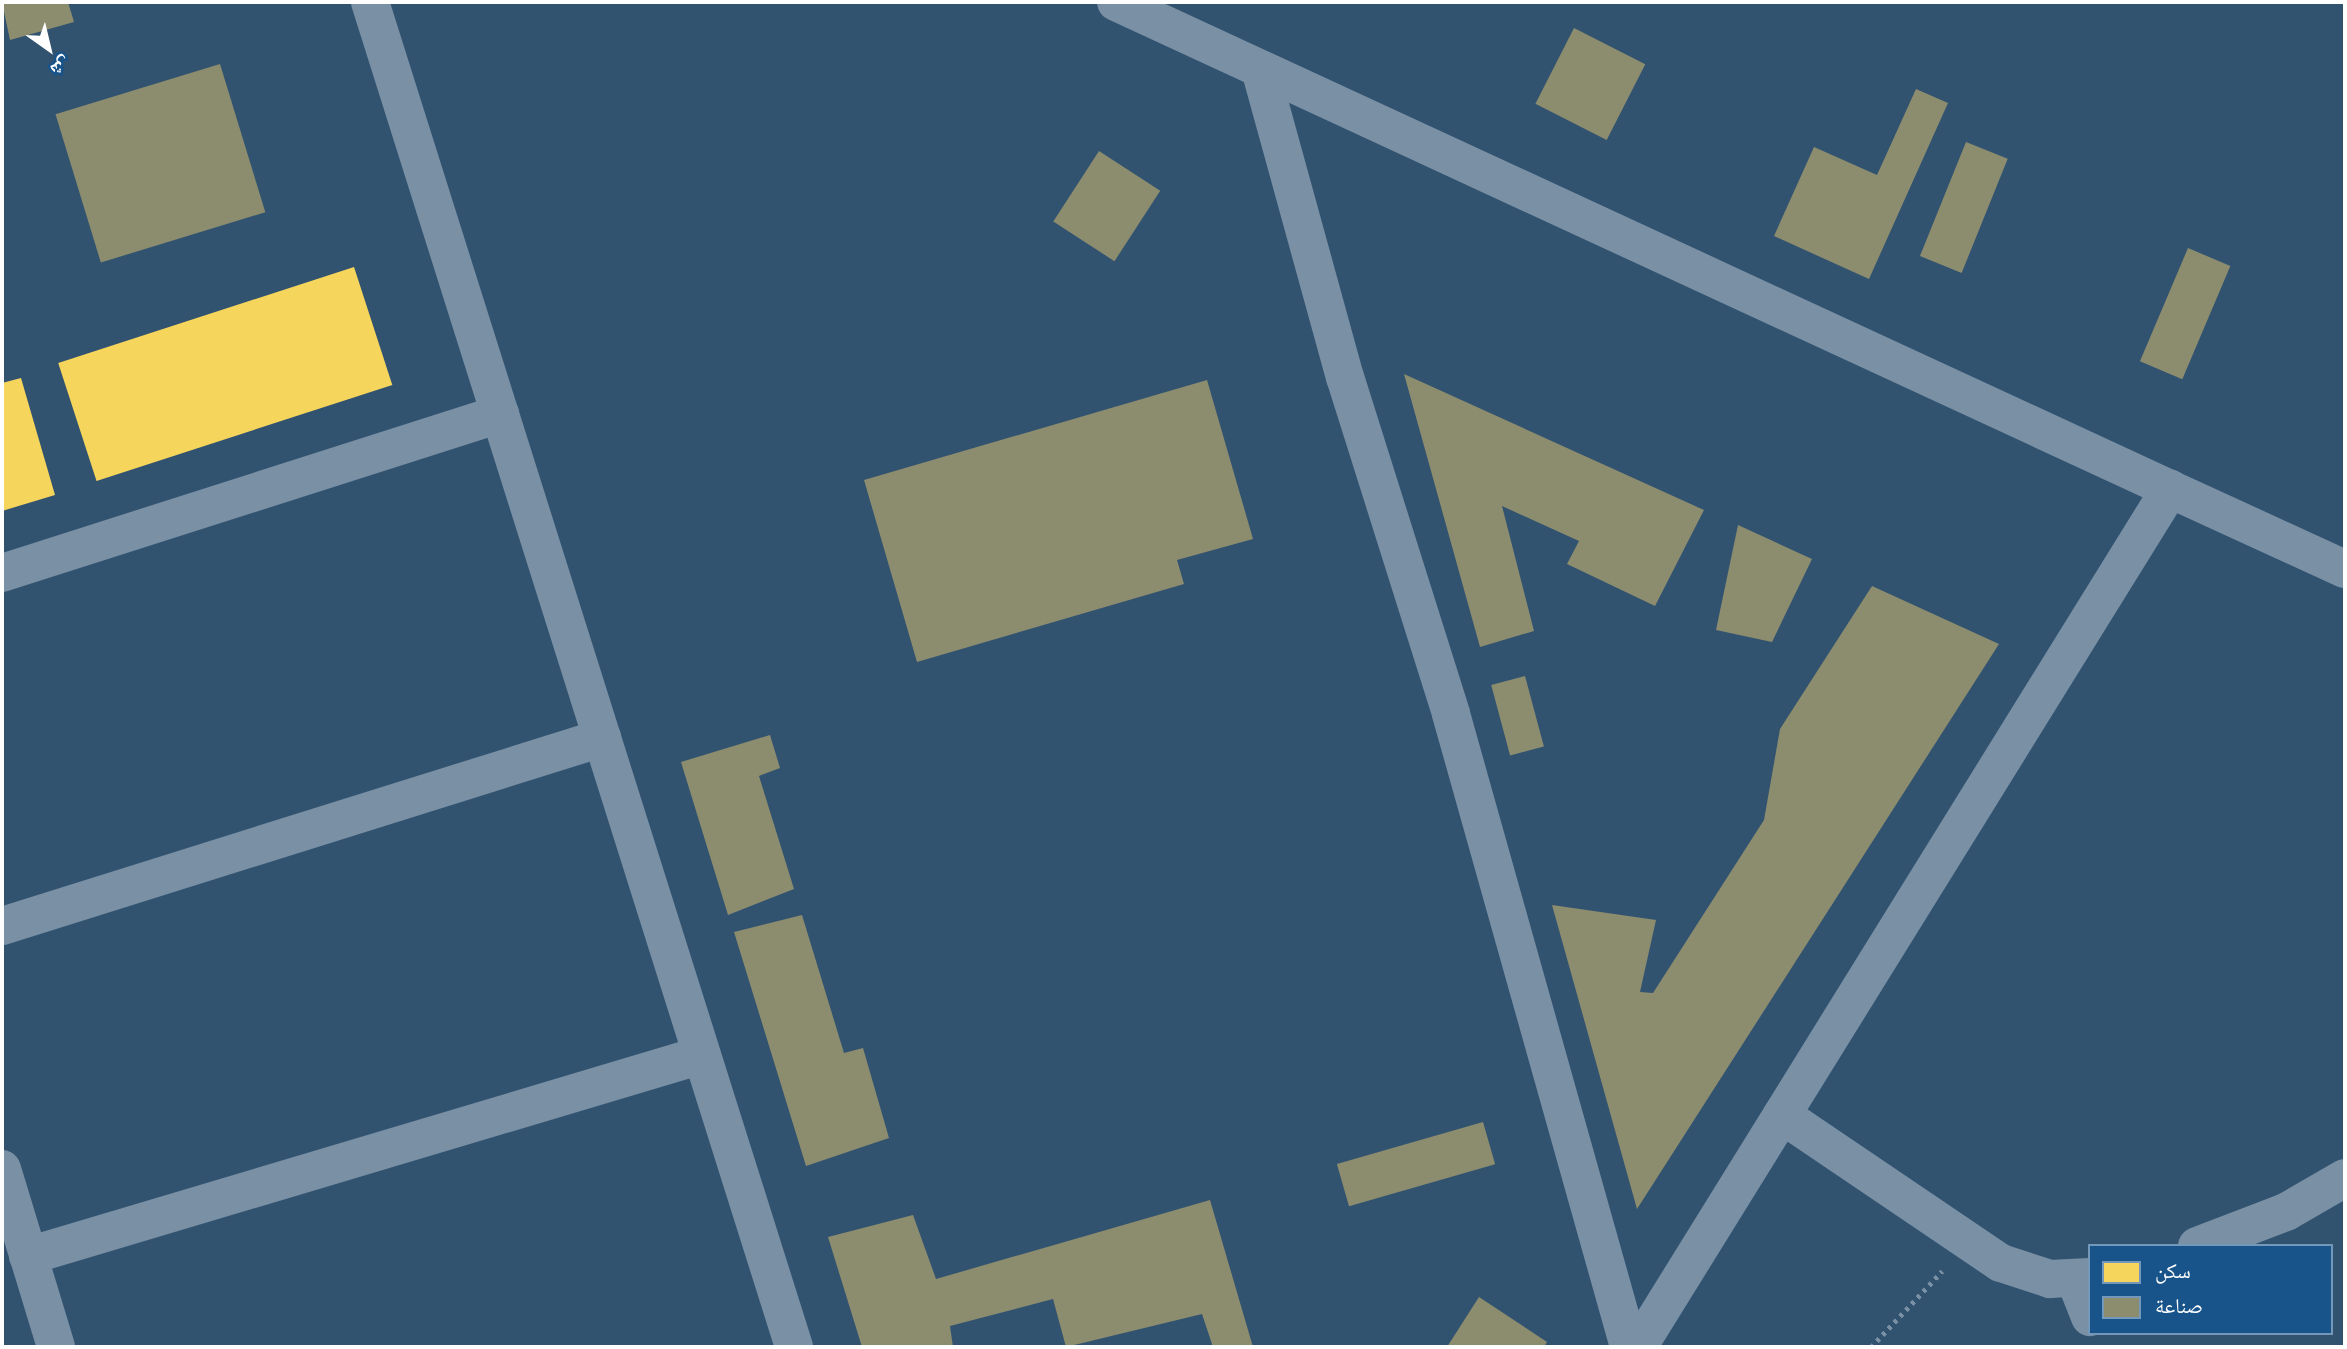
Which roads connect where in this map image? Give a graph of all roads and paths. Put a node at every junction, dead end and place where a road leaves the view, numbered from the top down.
1 (370, 2) edge
2 (1115, 2) edge
3 (1260, 69) junction
4 (500, 414) junction
5 (2170, 489) junction
6 (2345, 569) edge
7 (2, 573) edge
8 (602, 738) junction
9 (2, 926) edge
10 (702, 1055) junction
11 (1782, 1115) junction
12 (2, 1169) edge
13 (2345, 1178) edge
14 (1969, 1243) junction
15 (2201, 1244) edge
16 (28, 1256) junction
17 (2082, 1278) edge
18 (2088, 1307) edge
19 (56, 1347) edge
20 (794, 1347) edge
21 (1629, 1347) edge
22 (1638, 1347) edge
23 (1871, 1347) edge

1 - 4 street
2 - 3 street
3 - 5 street
3 - 21 street
4 - 7 street
4 - 8 street
5 - 6 street
5 - 11 street
8 - 9 street
8 - 10 street
10 - 16 street
10 - 20 street
11 - 14 street
11 - 22 street
12 - 16 street
13 - 15 street
14 - 17 street
14 - 23 path
16 - 19 street
17 - 18 street

